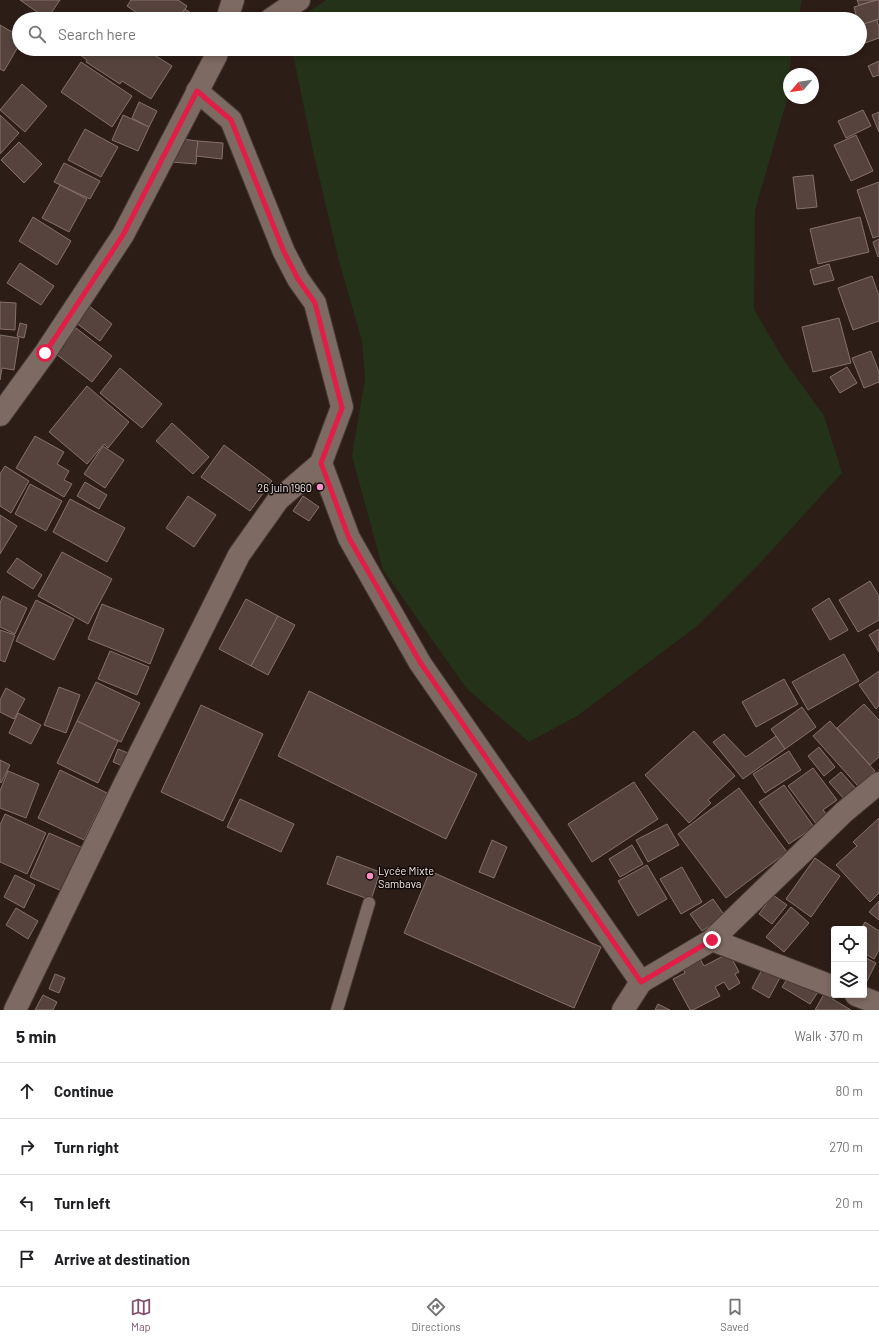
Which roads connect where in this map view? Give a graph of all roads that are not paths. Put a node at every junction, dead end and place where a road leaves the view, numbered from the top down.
1 (233, 0) edge
2 (299, 0) edge
3 (229, 12) edge
4 (281, 12) edge
5 (217, 56) edge
6 (197, 91) junction
7 (0, 415) edge
8 (321, 463) junction
9 (879, 783) edge
10 (369, 903) dead end
11 (712, 940) junction
12 (641, 982) junction
13 (831, 986) edge
14 (864, 998) edge
15 (879, 1004) edge
16 (14, 1010) edge
17 (338, 1010) edge
18 (623, 1010) edge

1 - 3 street
2 - 4 street
5 - 6 street
6 - 7 street
6 - 8 street
8 - 12 street
8 - 16 street
9 - 11 street
10 - 17 lane
11 - 12 street
11 - 13 street
12 - 18 street
14 - 15 street

